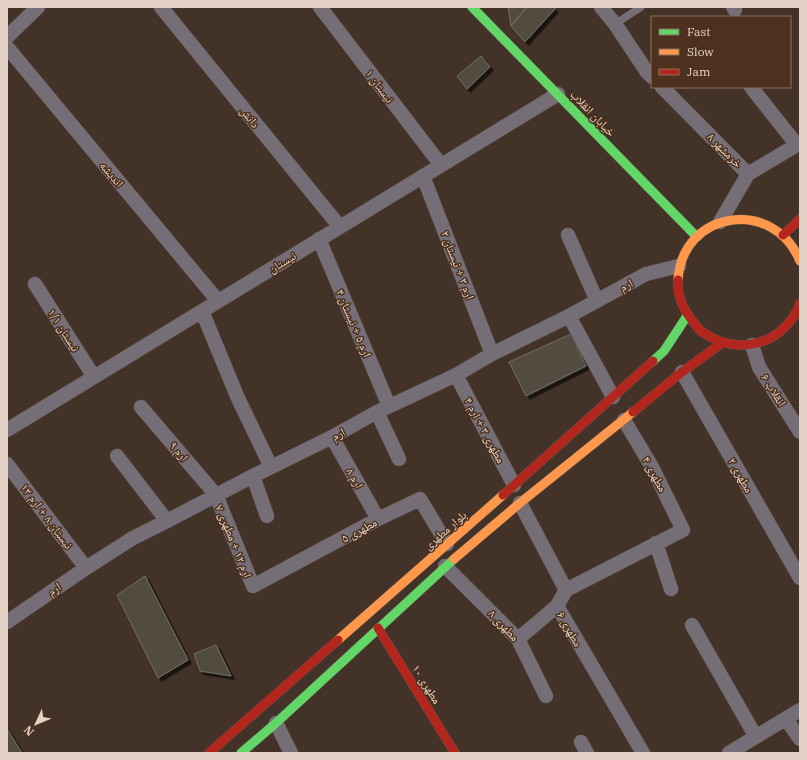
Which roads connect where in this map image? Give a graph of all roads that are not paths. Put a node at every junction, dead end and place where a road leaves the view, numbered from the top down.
1 (38, 7) edge
2 (161, 7) edge
3 (320, 7) edge
4 (601, 7) edge
5 (641, 7) edge
6 (475, 8) edge
7 (615, 24) junction
8 (7, 37) edge
9 (7, 47) edge
10 (651, 76) edge
11 (663, 88) edge
12 (752, 88) edge
13 (558, 94) junction
14 (799, 144) edge
15 (441, 165) junction
16 (748, 174) junction
17 (423, 176) junction
18 (800, 218) edge
19 (720, 222) junction
20 (340, 227) junction
21 (568, 235) dead end
22 (783, 235) junction
23 (697, 237) junction
24 (319, 239) junction
25 (800, 261) edge
26 (680, 266) junction
27 (35, 284) dead end
28 (218, 301) junction
29 (597, 301) junction
30 (800, 304) edge
31 (202, 311) junction
32 (569, 316) junction
33 (687, 316) junction
34 (798, 316) edge
35 (722, 343) junction
36 (752, 345) junction
37 (492, 354) junction
38 (682, 372) junction
39 (456, 375) junction
40 (94, 376) junction
41 (613, 397) junction
42 (141, 407) dead end
43 (383, 409) junction
44 (624, 420) junction
45 (7, 430) edge
46 (800, 432) edge
47 (332, 437) junction
48 (117, 456) dead end
49 (400, 459) dead end
50 (7, 464) edge
51 (271, 466) junction
52 (253, 476) junction
53 (514, 485) junction
54 (216, 495) junction
55 (520, 503) junction
56 (267, 516) dead end
57 (378, 519) junction
58 (167, 522) junction
59 (656, 543) junction
60 (447, 544) junction
61 (445, 566) junction
62 (86, 568) junction
63 (800, 578) edge
64 (253, 586) joint
65 (671, 589) dead end
66 (566, 590) junction
67 (557, 606) junction
68 (7, 622) edge
69 (692, 625) dead end
70 (378, 628) junction
71 (518, 639) junction
72 (546, 696) dead end
73 (800, 710) edge
74 (786, 719) junction
75 (276, 723) junction
76 (756, 737) junction
77 (800, 739) edge
78 (209, 753) edge
79 (241, 753) edge
80 (291, 753) edge
81 (455, 753) edge
82 (643, 753) edge
83 (729, 753) edge

1 - 8 street
2 - 20 street, دانش
3 - 15 street, نیستان ۱
4 - 7 street
5 - 7 lane
6 - 13 main road, خیابان انقلاب
7 - 10 street
9 - 28 street, اندیشه
11 - 16 street, خرمشهر ۸
12 - 14 street
13 - 15 street, نیستان
13 - 23 main road, خیابان انقلاب
14 - 16 street
15 - 17 street, نیستان
16 - 19 street, خرمشهر ۸
17 - 20 street, نیستان
17 - 37 street, ارم ۳ + نیستان ۲
18 - 22 main road
19 - 22 main road
19 - 23 main road
20 - 24 street, نیستان
21 - 29 street
22 - 25 main road
23 - 26 main road
24 - 28 street, نیستان
24 - 43 street, ارم ۵ + نیستان ۴
26 - 29 street, ارم
26 - 33 main road
27 - 40 street, نیستان ۱/۱
28 - 31 street, نیستان
29 - 32 street, ارم
30 - 34 main road
31 - 40 street, نیستان
31 - 51 street
32 - 37 street, ارم
32 - 41 street
33 - 35 main road
33 - 41 main road, بلوار مطهری
34 - 36 main road
35 - 36 main road
35 - 38 main road
36 - 46 street, انقلاب ۶
37 - 39 street, ارم
38 - 44 main road
38 - 63 street, مطهری ۲
39 - 43 street, ارم
39 - 53 street, مطهری ۳ + ارم ۴
40 - 45 street, نیستان
41 - 53 main road, بلوار مطهری
42 - 54 street, ارم ۹
43 - 47 street, ارم
43 - 49 street, ارم ۵ + نیستان ۴
44 - 55 main road
44 - 59 street, مطهری ۴
47 - 51 street, ارم
47 - 57 street, ارم ۸
48 - 58 street
50 - 62 street, نیستان ۸ + ارم ۱۳
51 - 52 street, ارم
52 - 54 street, ارم
52 - 56 street
53 - 60 main road, بلوار مطهری
54 - 58 street, ارم
54 - 64 street, ارم ۱۲ + مطهری ۷
55 - 61 main road
55 - 66 street
57 - 60 street, مطهری ۵
57 - 64 street, مطهری ۵
58 - 62 street, ارم
59 - 65 street
59 - 66 street
60 - 78 main road, بلوار مطهری
61 - 70 main road
61 - 71 street, مطهری ۸
62 - 68 street, ارم
66 - 67 street, مطهری ۶
67 - 71 street
67 - 82 street, مطهری ۶
69 - 76 street
70 - 75 main road
70 - 81 main road, مطهری ۱۰
71 - 72 street, مطهری ۸
73 - 74 street
74 - 76 street
74 - 77 street
75 - 79 main road
75 - 80 street
76 - 83 street

